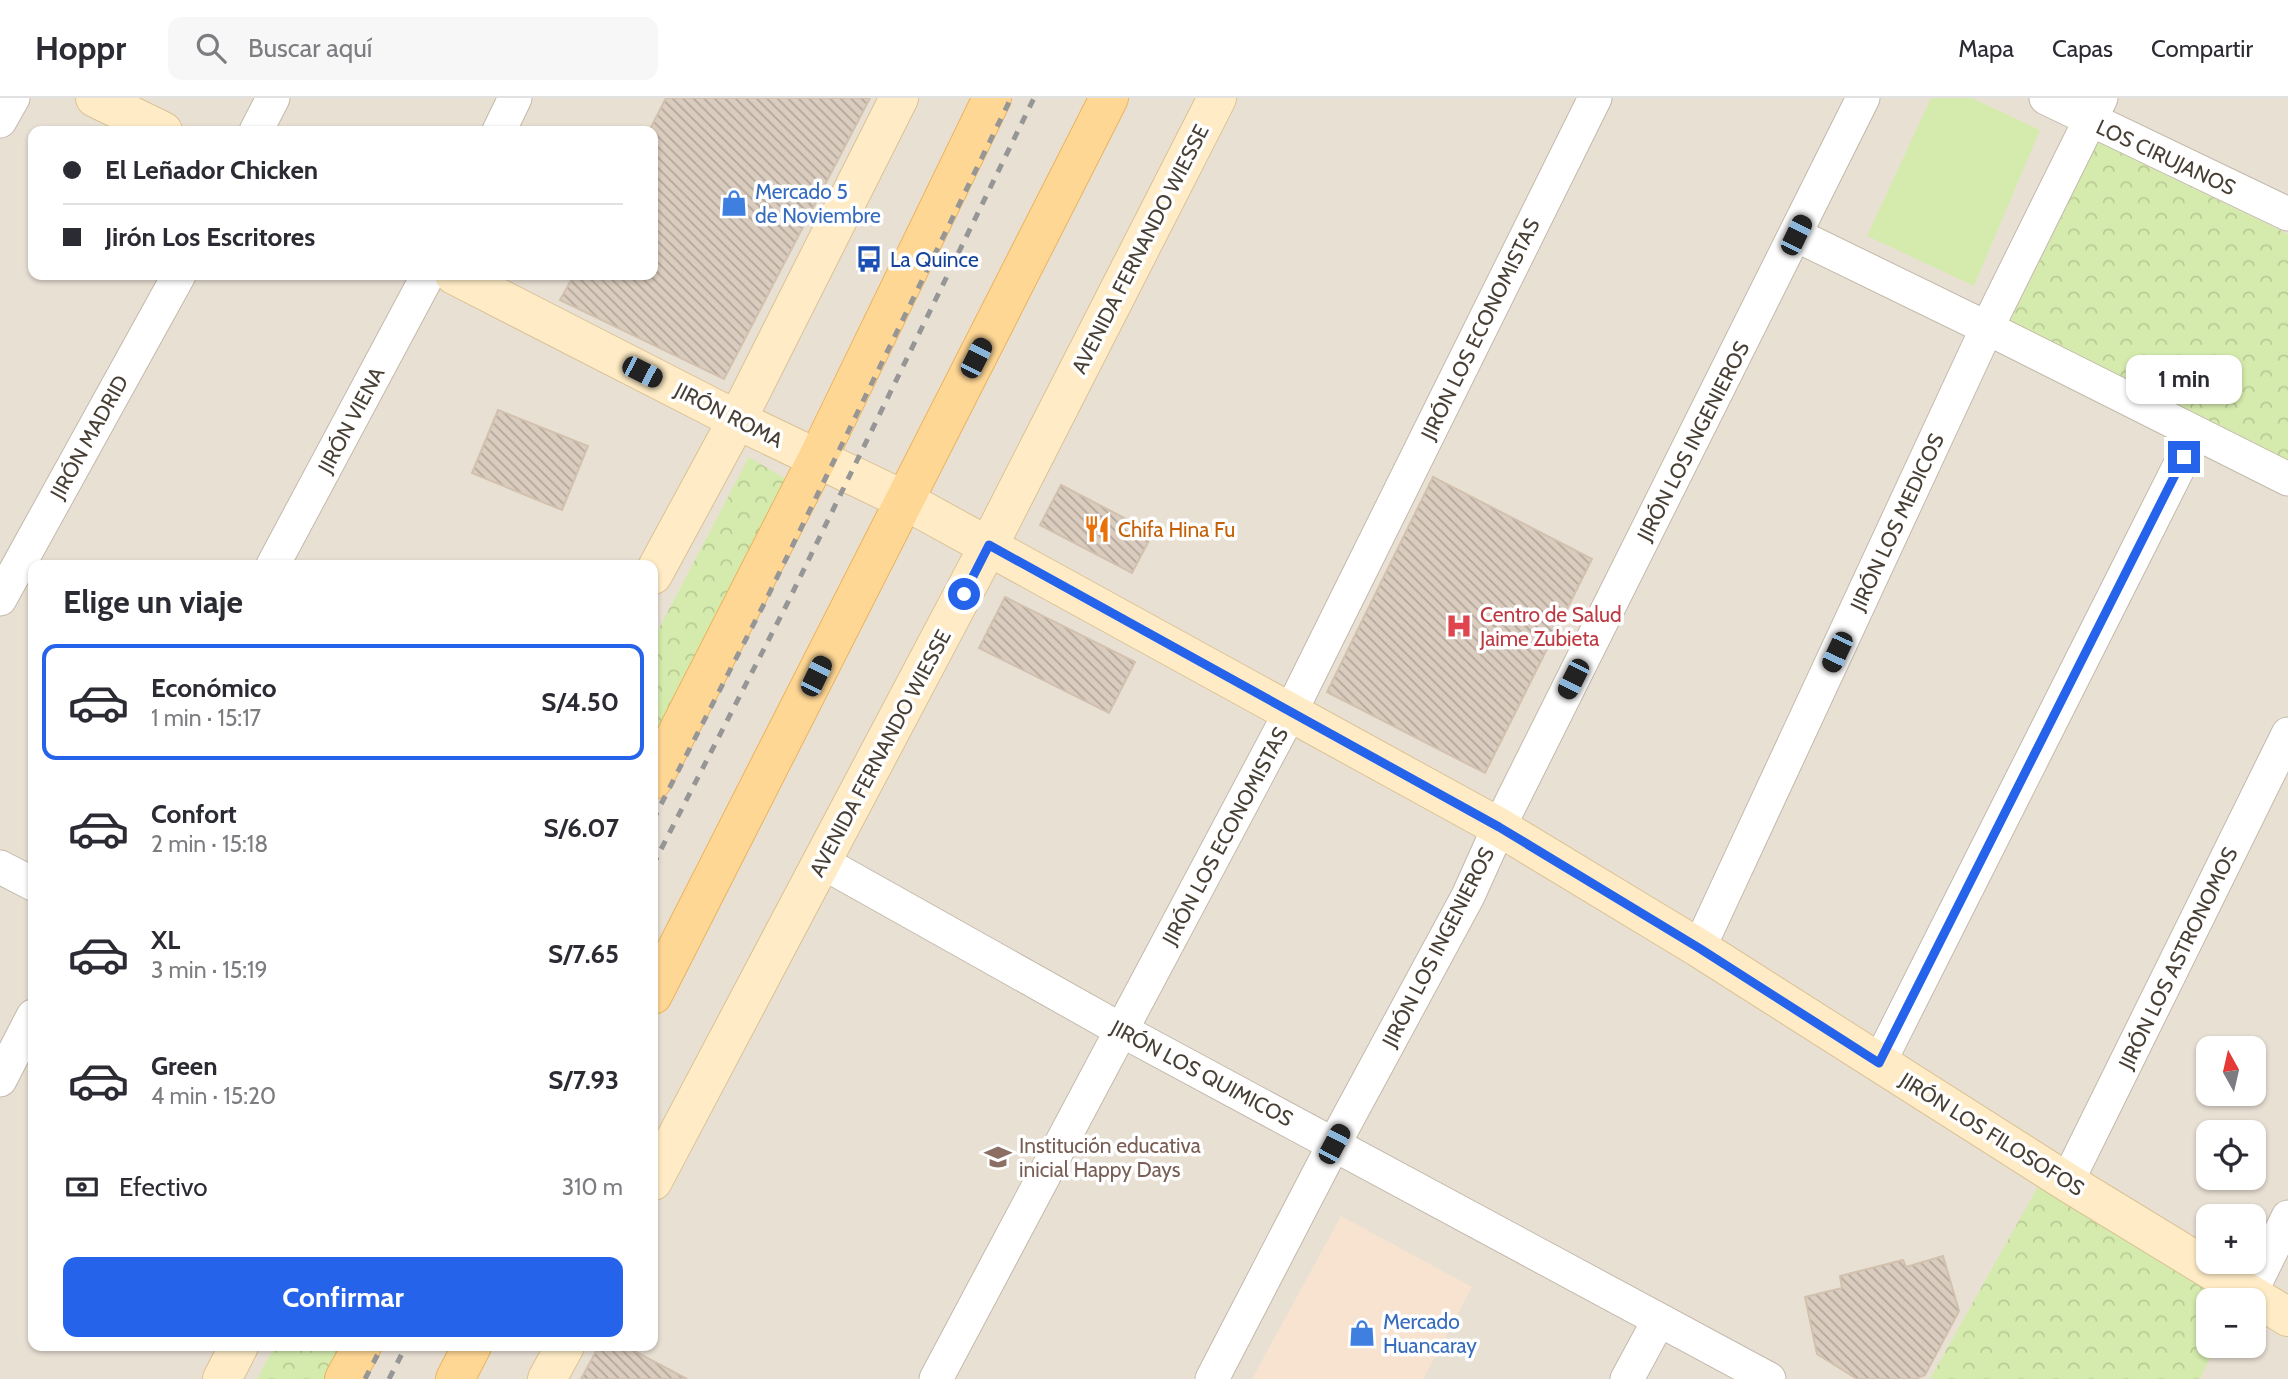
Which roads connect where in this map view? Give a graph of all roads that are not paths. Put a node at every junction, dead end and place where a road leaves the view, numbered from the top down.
1 (13, 98) edge
2 (95, 98) edge
3 (273, 98) edge
4 (515, 98) edge
5 (899, 98) edge
6 (992, 98) edge
7 (1109, 98) edge
8 (1217, 98) edge
9 (1595, 98) edge
10 (1863, 98) edge
11 (2046, 98) edge
12 (2095, 109) edge
13 (0, 121) edge
14 (153, 126) edge
15 (259, 126) edge
16 (501, 126) edge
17 (2288, 214) edge
18 (1796, 235) junction
19 (176, 280) edge
20 (425, 280) edge
21 (464, 280) edge
22 (1987, 328) junction
23 (737, 421) junction
24 (2196, 433) junction
25 (817, 459) junction
26 (2288, 479) edge
27 (904, 500) junction
28 (989, 545) junction
29 (276, 560) edge
30 (658, 566) edge
31 (0, 599) edge
32 (1291, 711) junction
33 (2288, 734) edge
34 (658, 770) edge
35 (1499, 827) junction
36 (822, 862) junction
37 (0, 867) edge
38 (28, 881) edge
39 (1699, 948) junction
40 (658, 985) edge
41 (28, 1026) edge
42 (1123, 1031) junction
43 (1879, 1063) junction
44 (0, 1080) edge
45 (1334, 1144) junction
46 (658, 1172) edge
47 (2067, 1182) junction
48 (2288, 1217) edge
49 (2240, 1288) edge
50 (2253, 1288) edge
51 (2266, 1304) edge
52 (2288, 1317) edge
53 (1658, 1320) junction
54 (236, 1351) edge
55 (359, 1351) edge
56 (469, 1351) edge
57 (562, 1351) edge
58 (222, 1379) edge
59 (344, 1379) edge
60 (455, 1379) edge
61 (547, 1379) edge
62 (936, 1379) edge
63 (1212, 1379) edge
64 (1627, 1379) edge
65 (1769, 1379) edge

1 - 13 street
2 - 14 street
3 - 15 street
4 - 16 street
5 - 23 street
6 - 25 main road
7 - 27 main road
8 - 28 street, AVENIDA FERNANDO WIESSE
9 - 32 street, JIRÓN LOS ECONOMISTAS
10 - 18 street, JIRÓN LOS INGENIEROS
11 - 12 street, LOS CIRUJANOS
12 - 17 street, LOS CIRUJANOS
12 - 22 street, JIRÓN LOS MEDICOS
18 - 22 street
18 - 35 street, JIRÓN LOS INGENIEROS
19 - 31 street, JIRÓN MADRID
20 - 29 street, JIRÓN VIENA
21 - 23 street, JIRÓN ROMA
22 - 24 street
22 - 39 street, JIRÓN LOS MEDICOS
23 - 25 street, JIRÓN ROMA
23 - 30 street
24 - 26 street
24 - 43 street
25 - 27 street, JIRÓN LOS FILOSOFOS
25 - 34 main road
27 - 28 street, JIRÓN LOS FILOSOFOS
27 - 40 main road
28 - 32 street, JIRÓN LOS FILOSOFOS
28 - 36 street, AVENIDA FERNANDO WIESSE
32 - 35 street, JIRÓN LOS FILOSOFOS
32 - 42 street, JIRÓN LOS ECONOMISTAS
33 - 47 street, JIRÓN LOS ASTRONOMOS
35 - 39 street, JIRÓN LOS FILOSOFOS
35 - 45 street, JIRÓN LOS INGENIEROS
36 - 42 street, JIRÓN LOS QUIMICOS
36 - 46 street, AVENIDA FERNANDO WIESSE
37 - 38 street
39 - 43 street, JIRÓN LOS FILOSOFOS
41 - 44 street
42 - 45 street, JIRÓN LOS QUIMICOS
42 - 62 street, JIRÓN LOS ECONOMISTAS
43 - 47 street, JIRÓN LOS FILOSOFOS
45 - 53 street, JIRÓN LOS QUIMICOS
45 - 63 street, JIRÓN LOS INGENIEROS
47 - 49 street, JIRÓN LOS FILOSOFOS
48 - 50 street
51 - 52 street, JIRÓN LOS FILOSOFOS
53 - 64 street
53 - 65 street, JIRÓN LOS QUIMICOS
54 - 58 street
55 - 59 main road
56 - 60 main road
57 - 61 street

